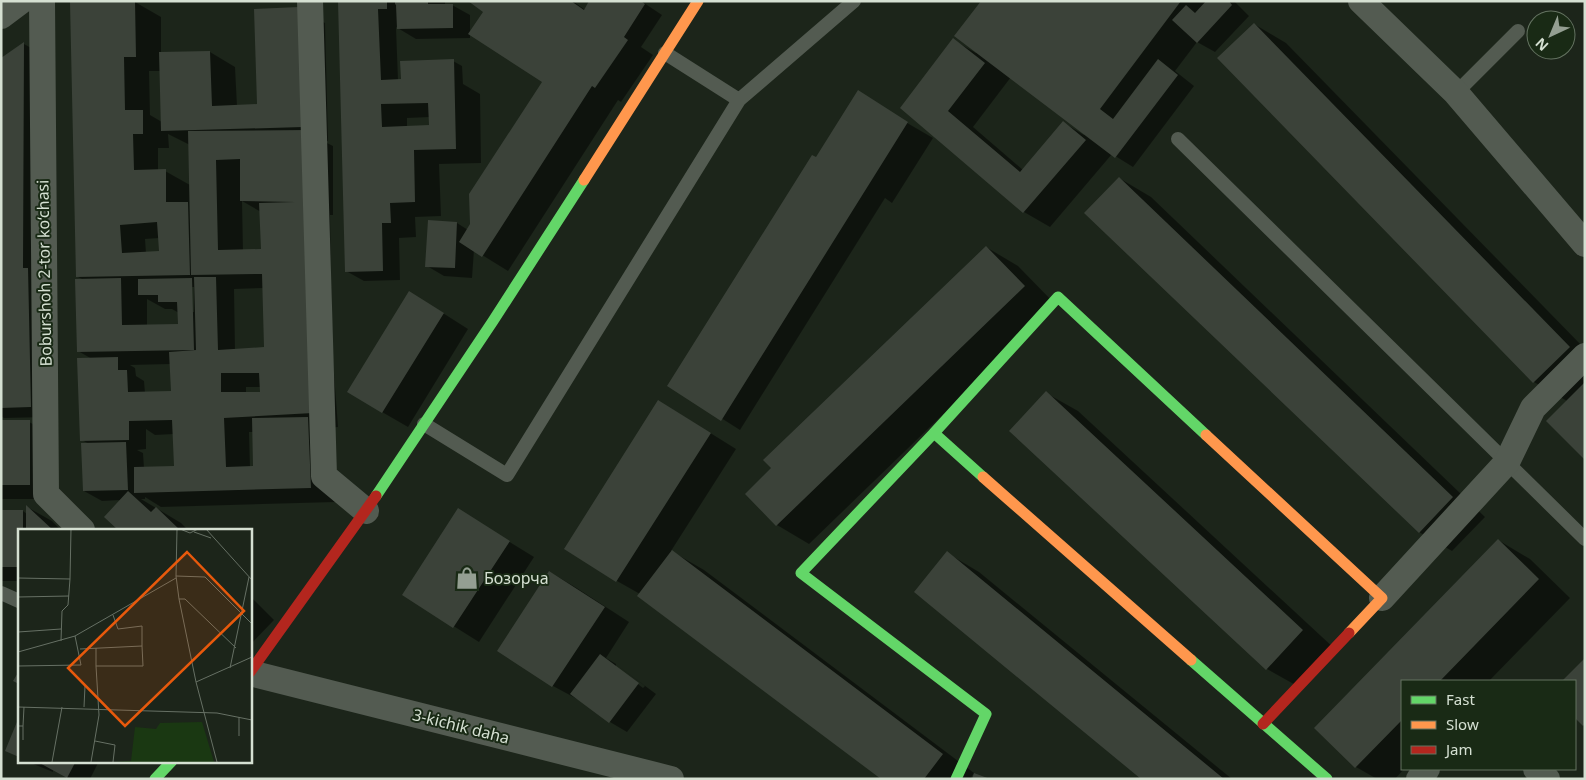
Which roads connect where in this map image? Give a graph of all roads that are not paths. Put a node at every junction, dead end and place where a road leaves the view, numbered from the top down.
1 (21, 1) edge
2 (42, 1) edge
3 (310, 1) edge
4 (698, 1) edge
5 (854, 1) edge
6 (1361, 1) edge
7 (1, 16) edge
8 (1518, 31) dead end
9 (665, 53) junction
10 (1456, 93) junction
11 (739, 100) junction
12 (1178, 139) dead end
13 (1585, 244) edge
14 (1585, 356) edge
15 (424, 424) junction
16 (934, 433) junction
17 (1507, 462) junction
18 (366, 510) junction
19 (81, 529) edge
20 (1585, 539) edge
21 (1, 593) edge
22 (1382, 598) junction
23 (18, 601) edge
24 (251, 671) edge
25 (251, 672) edge
26 (1264, 724) junction
27 (167, 763) edge
28 (1537, 770) edge
29 (155, 779) edge
30 (671, 779) edge
31 (956, 779) edge
32 (1328, 779) edge
33 (1547, 779) edge

1 - 7 street
2 - 19 street, Boburshoh 2-tor ko‘chasi
3 - 18 street
4 - 9 street
5 - 11 lane
6 - 10 street
8 - 10 lane
9 - 11 lane
9 - 15 street
10 - 13 street
11 - 15 lane
12 - 17 lane
14 - 17 street
15 - 18 street
16 - 22 street
16 - 26 street
16 - 31 street
17 - 20 lane
17 - 22 street
18 - 24 street
21 - 23 lane
22 - 26 street
25 - 30 street, 3-kichik daha
26 - 32 street
27 - 29 street
28 - 33 street

